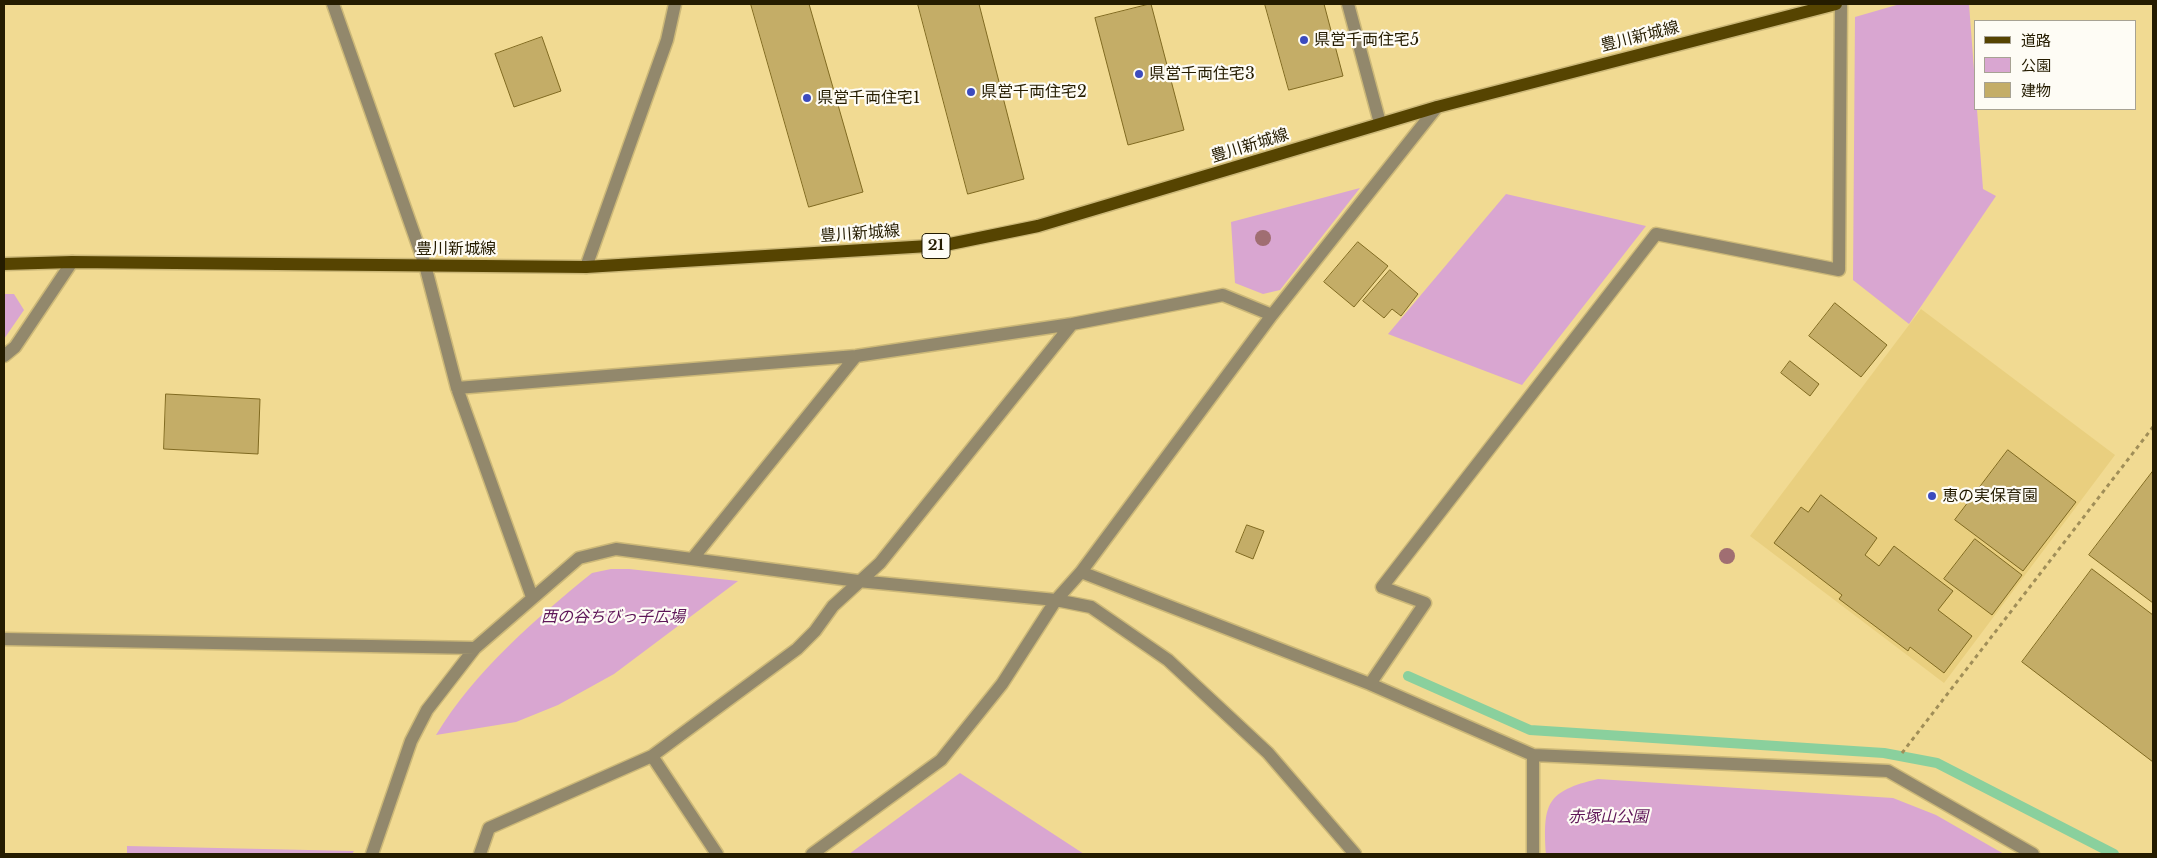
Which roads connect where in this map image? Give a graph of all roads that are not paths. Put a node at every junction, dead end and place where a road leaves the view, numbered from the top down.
1 (333, 4) edge
2 (674, 4) edge
3 (1348, 4) edge
4 (1836, 4) edge
5 (1841, 4) edge
6 (1436, 106) junction
7 (1380, 123) junction
8 (72, 262) junction
9 (4, 264) edge
10 (425, 265) junction
11 (586, 267) junction
12 (1272, 315) junction
13 (1072, 324) junction
14 (4, 356) edge
15 (856, 356) junction
16 (457, 388) junction
17 (693, 558) junction
18 (1081, 572) junction
19 (858, 581) junction
20 (532, 597) junction
21 (1056, 600) junction
22 (4, 639) edge
23 (475, 648) junction
24 (1370, 684) junction
25 (1533, 755) junction
26 (652, 756) junction
27 (372, 854) edge
28 (480, 854) edge
29 (717, 854) edge
30 (812, 854) edge
31 (1355, 854) edge
32 (1533, 854) edge
33 (2033, 854) edge

1 - 10 street
2 - 11 street
3 - 7 street
4 - 6 main road, 豊川新城線 / 21
5 - 24 street
6 - 7 main road, 豊川新城線 / 21
6 - 12 street
7 - 11 main road, 豊川新城線 / 21
8 - 9 main road, 豊川新城線 / 21
8 - 10 main road, 豊川新城線 / 21
8 - 14 street
10 - 11 main road, 豊川新城線 / 21
10 - 16 street
12 - 13 street
12 - 18 street
13 - 15 street
13 - 19 street
15 - 16 street
15 - 17 street
16 - 20 street
17 - 19 street
17 - 20 street
18 - 21 street
18 - 24 street
19 - 21 street
19 - 26 street
20 - 23 street
21 - 30 street
21 - 31 street
22 - 23 street
23 - 27 street
24 - 25 street
25 - 32 street
25 - 33 street
26 - 28 street
26 - 29 street

